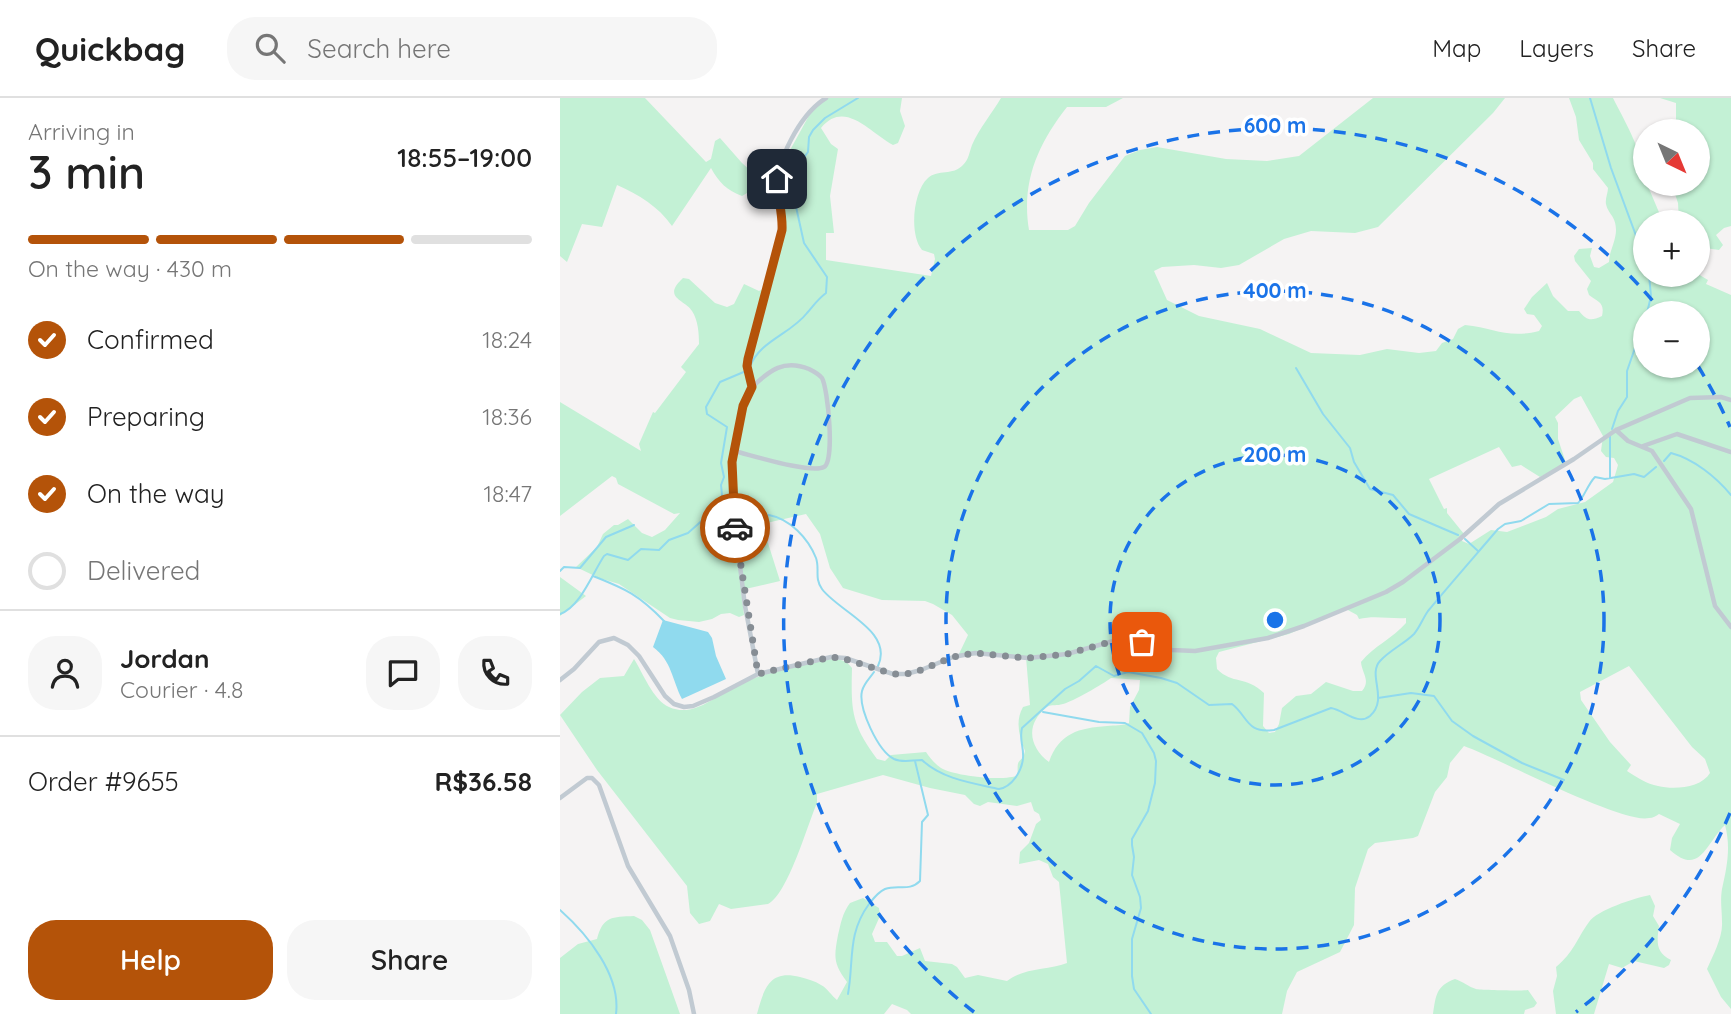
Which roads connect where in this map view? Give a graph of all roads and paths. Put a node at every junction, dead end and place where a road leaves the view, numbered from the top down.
1 (826, 98) edge
2 (752, 387) junction
3 (1731, 400) edge
4 (1616, 430) junction
5 (1642, 446) junction
6 (734, 451) junction
7 (1731, 452) edge
8 (1731, 627) edge
9 (758, 674) junction
10 (560, 680) edge
11 (560, 798) edge
12 (694, 1014) edge

1 - 2 street
2 - 6 street
2 - 6 street
3 - 4 street
4 - 5 street
4 - 9 street
5 - 7 street
5 - 8 street
6 - 9 street
9 - 10 street
11 - 12 street

